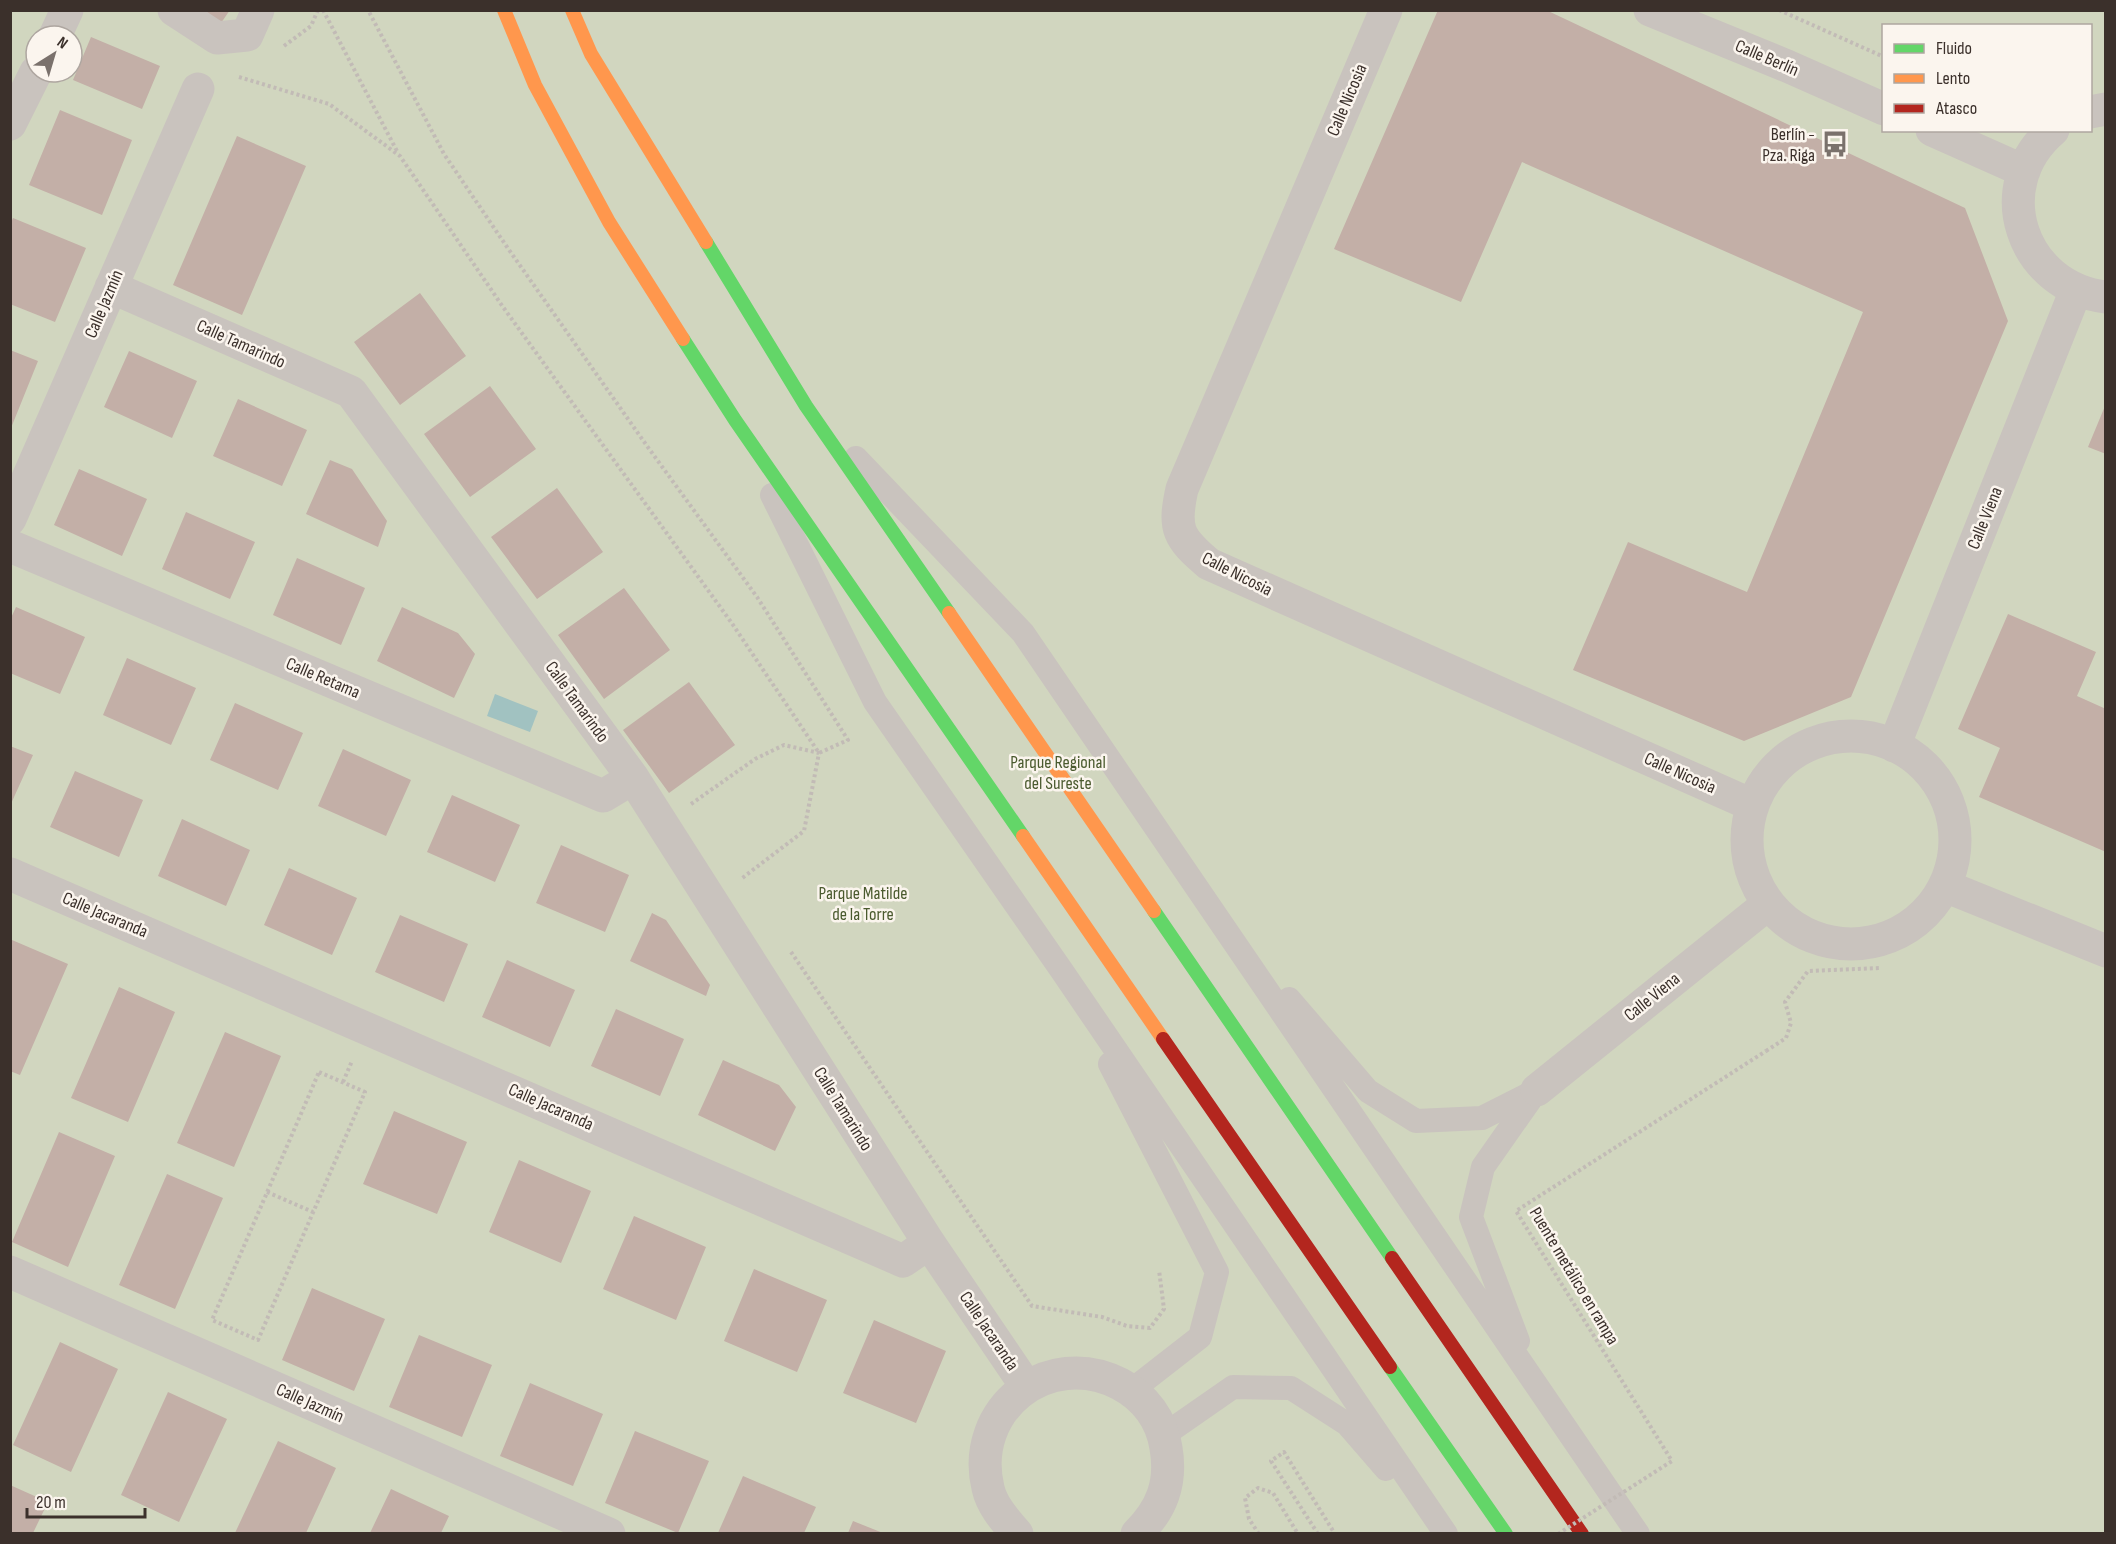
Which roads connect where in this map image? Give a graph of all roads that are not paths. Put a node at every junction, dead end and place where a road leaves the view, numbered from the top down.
1 (67, 10) edge
2 (174, 10) edge
3 (258, 10) edge
4 (504, 10) edge
5 (572, 10) edge
6 (1386, 10) edge
7 (1650, 10) edge
8 (61, 24) edge
9 (30, 84) edge
10 (198, 89) dead end
11 (1882, 108) edge
12 (10, 124) edge
13 (1936, 132) edge
14 (2051, 132) edge
15 (2024, 171) junction
16 (111, 287) junction
17 (2091, 293) edge
18 (806, 406) junction
19 (735, 420) junction
20 (10, 519) edge
21 (10, 546) edge
22 (1894, 746) junction
23 (633, 778) junction
24 (1752, 805) junction
25 (10, 874) edge
26 (1945, 886) junction
27 (1207, 903) junction
28 (1768, 903) junction
29 (2106, 951) edge
30 (1062, 971) junction
31 (1537, 1090) junction
32 (929, 1244) junction
33 (10, 1272) edge
34 (1532, 1377) junction
35 (1026, 1386) junction
36 (1132, 1390) junction
37 (1164, 1435) junction
38 (609, 1533) edge
39 (1017, 1533) edge
40 (1137, 1533) edge
41 (1445, 1533) edge
42 (1506, 1533) edge
43 (1582, 1533) edge
44 (1638, 1533) edge

1 - 8 street
2 - 3 street
4 - 19 main road
5 - 18 main road
6 - 24 street, Calle Nicosia
7 - 11 street, Calle Berlín
9 - 12 street
10 - 16 street, Calle Jazmín
13 - 15 street
14 - 15 street
15 - 17 street
16 - 20 street, Calle Jazmín
16 - 23 street, Calle Tamarindo
17 - 22 street, Calle Viena
18 - 27 lane
18 - 43 main road
19 - 30 lane
19 - 42 main road
21 - 23 street, Calle Retama
22 - 24 street
22 - 26 street
23 - 32 street, Calle Tamarindo
24 - 28 street
25 - 32 street, Calle Jacaranda
26 - 28 street
26 - 29 street
27 - 31 lane
27 - 34 lane
28 - 31 street, Calle Viena
30 - 36 lane
30 - 41 lane
31 - 34 lane
32 - 35 street, Calle Jacaranda
33 - 38 street, Calle Jazmín
34 - 44 lane
35 - 36 street
35 - 39 street
36 - 37 street
37 - 40 street
37 - 41 lane

